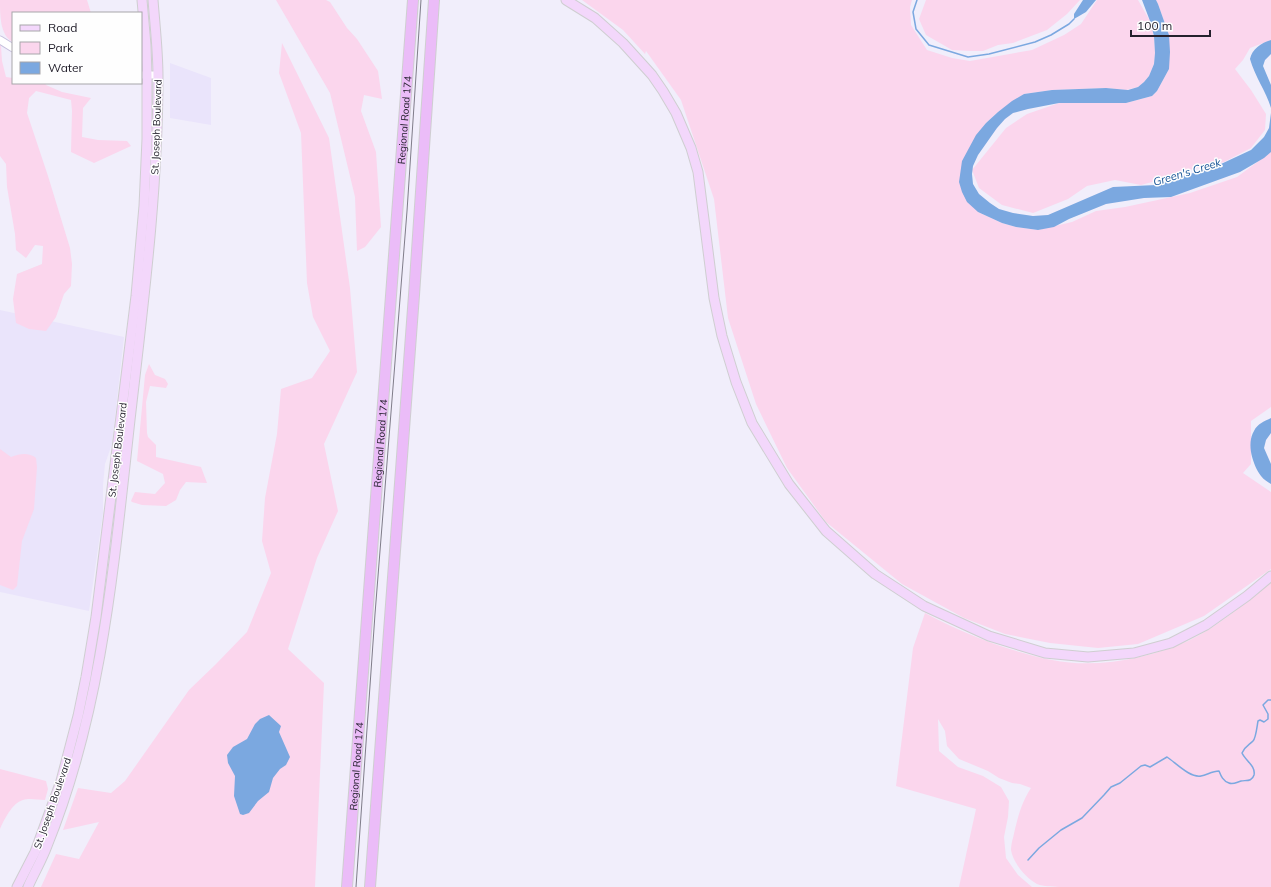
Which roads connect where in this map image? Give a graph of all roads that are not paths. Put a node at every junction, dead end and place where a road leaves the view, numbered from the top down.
1 (142, 0) edge
2 (153, 0) edge
3 (413, 0) edge
4 (434, 0) edge
5 (566, 0) edge
6 (0, 40) edge
7 (12, 47) edge
8 (144, 75) edge
9 (158, 75) junction
10 (148, 206) junction
11 (140, 296) junction
12 (106, 544) junction
13 (116, 545) junction
14 (1271, 576) edge
15 (91, 678) junction
16 (17, 887) edge
17 (28, 887) edge
18 (347, 887) edge
19 (370, 887) edge

1 - 8 main road, St. Joseph Boulevard
2 - 9 main road, St. Joseph Boulevard
3 - 18 highway, Regional Road 174
4 - 19 highway
5 - 14 main road
6 - 7 street
8 - 9 street
8 - 10 main road, St. Joseph Boulevard
9 - 10 main road, St. Joseph Boulevard
10 - 11 main road, St. Joseph Boulevard
11 - 12 main road, St. Joseph Boulevard
11 - 13 main road, St. Joseph Boulevard
12 - 13 main road
12 - 15 main road, St. Joseph Boulevard
13 - 15 main road, St. Joseph Boulevard
15 - 16 main road, St. Joseph Boulevard
15 - 17 main road, St. Joseph Boulevard

